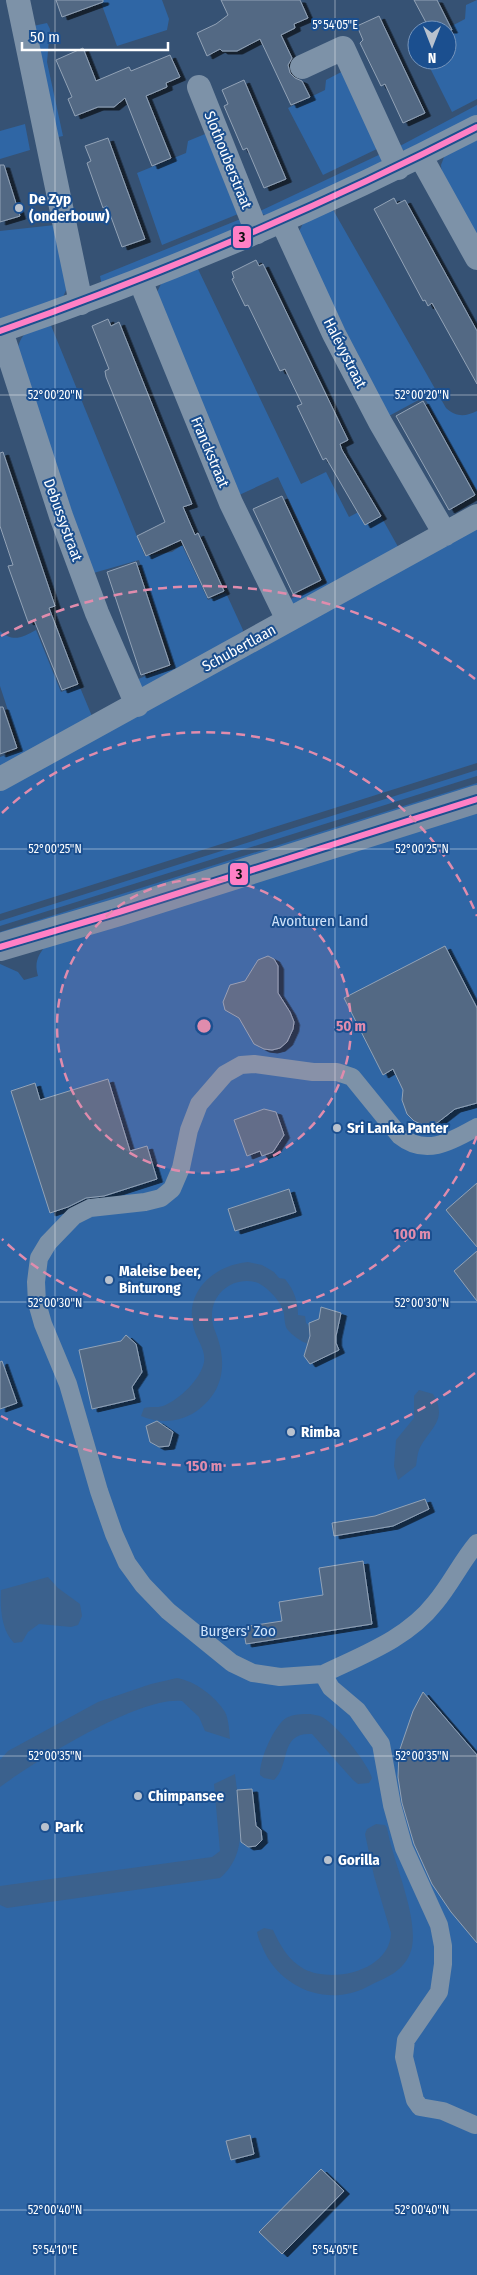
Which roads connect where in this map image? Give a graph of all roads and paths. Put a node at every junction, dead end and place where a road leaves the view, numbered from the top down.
1 (18, 0) edge
2 (302, 67) dead end
3 (199, 87) dead end
4 (477, 127) edge
5 (422, 156) junction
6 (398, 168) junction
7 (282, 221) junction
8 (257, 232) junction
9 (477, 258) edge
10 (140, 280) junction
11 (81, 302) junction
12 (0, 331) edge
13 (477, 516) edge
14 (445, 534) junction
15 (288, 620) junction
16 (138, 705) junction
17 (0, 780) edge
18 (477, 798) edge
19 (0, 947) edge
20 (477, 1127) edge
21 (477, 1543) edge
22 (323, 1674) junction
23 (475, 2125) dead end

1 - 11 street
2 - 6 street
3 - 8 street, Slothouberstraat
4 - 5 street
5 - 6 street
5 - 9 street
6 - 7 street
7 - 8 street
7 - 14 street, Halévystraat
8 - 10 street
10 - 11 street
10 - 15 street, Franckstraat
11 - 12 street
12 - 16 street, Debussystraat
13 - 14 street, Schubertlaan
14 - 15 street, Schubertlaan
15 - 16 street, Schubertlaan
16 - 17 street, Schubertlaan
18 - 19 main road
20 - 22 street
21 - 22 street
22 - 23 street

